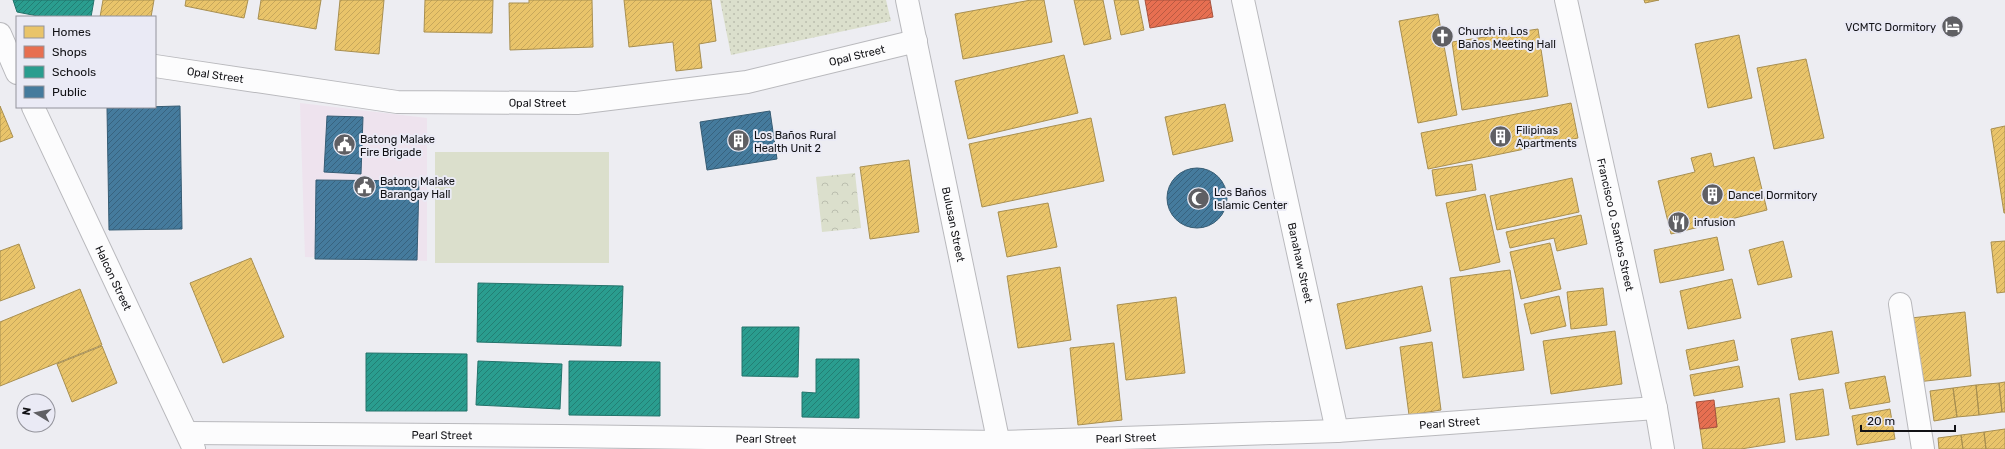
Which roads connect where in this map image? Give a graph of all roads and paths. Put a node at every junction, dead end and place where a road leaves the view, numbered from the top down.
1 (907, 0) edge
2 (1243, 0) edge
3 (1566, 0) edge
4 (7, 40) edge
5 (916, 41) junction
6 (156, 66) edge
7 (16, 70) edge
8 (33, 108) edge
9 (1900, 304) dead end
10 (1656, 408) junction
11 (1337, 431) junction
12 (191, 441) edge
13 (1000, 445) edge
14 (1663, 449) edge
15 (1923, 449) edge

1 - 5 street, Bulusan Street
2 - 11 street, Banahaw Street
3 - 10 street, Francisco O. Santos Street
4 - 7 street
5 - 6 street, Opal Street
5 - 13 street, Bulusan Street
8 - 12 street, Halcon Street
9 - 15 street
10 - 11 street, Pearl Street
10 - 14 street, Francisco O. Santos Street
11 - 13 street, Pearl Street
12 - 13 street, Pearl Street

